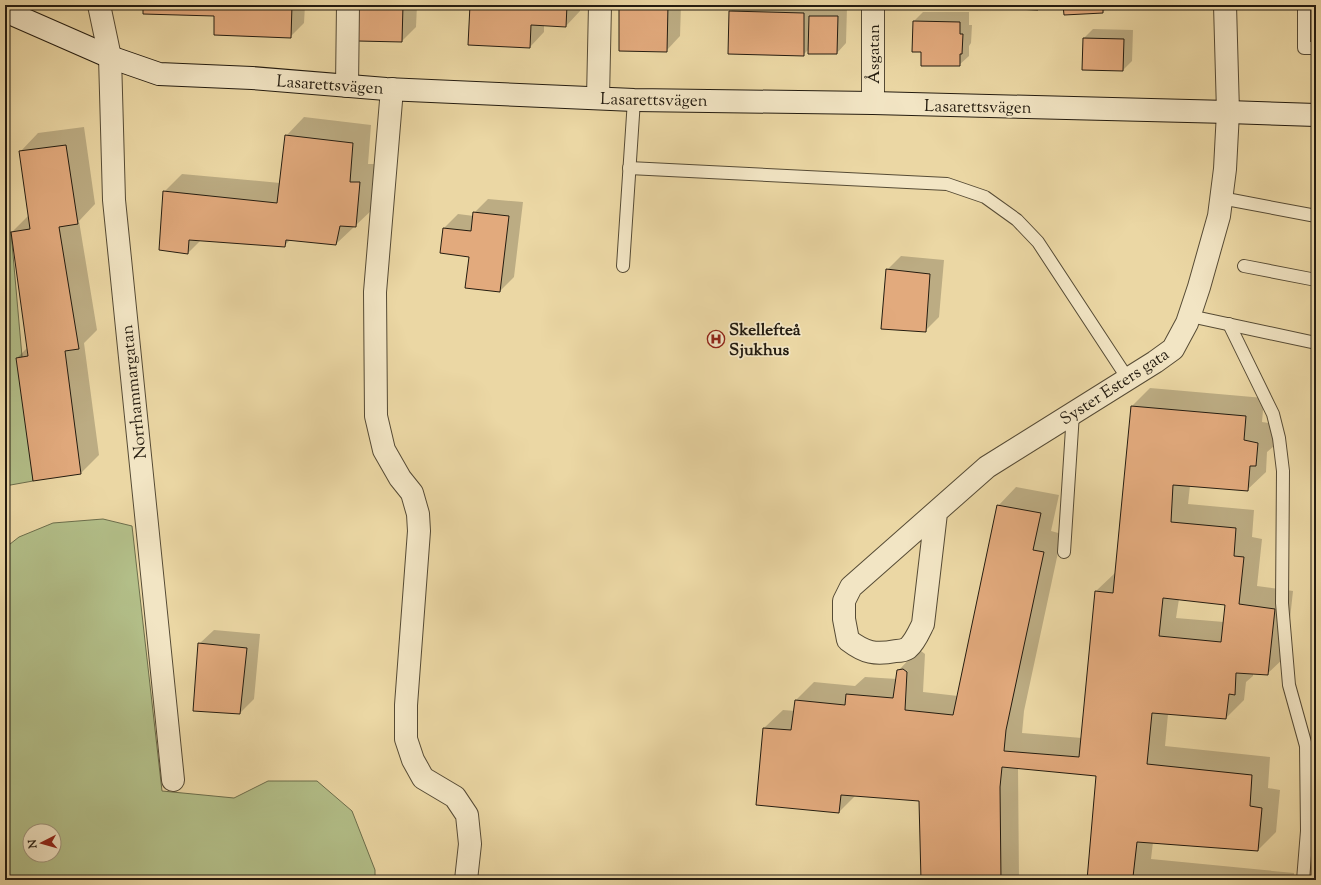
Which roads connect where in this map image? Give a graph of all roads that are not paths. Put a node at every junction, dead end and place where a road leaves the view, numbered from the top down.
1 (99, 5) edge
2 (348, 5) edge
3 (600, 5) edge
4 (873, 5) edge
5 (1225, 5) edge
6 (1304, 5) edge
7 (5, 11) edge
8 (1316, 48) edge
9 (110, 58) junction
10 (347, 86) junction
11 (392, 89) junction
12 (598, 98) junction
13 (634, 100) junction
14 (873, 103) junction
15 (1228, 112) junction
16 (1316, 115) edge
17 (629, 168) junction
18 (1221, 198) junction
19 (1316, 216) edge
20 (623, 266) dead end
21 (1244, 266) dead end
22 (1316, 280) edge
23 (1190, 316) junction
24 (1229, 324) junction
25 (1316, 343) edge
26 (1128, 379) junction
27 (1073, 414) junction
28 (936, 513) junction
29 (1064, 552) dead end
30 (173, 780) dead end
31 (466, 880) edge
32 (1303, 880) edge

1 - 9 street, Norrhammargatan
2 - 10 street
3 - 12 street
4 - 14 street, Åsgatan
5 - 15 street, Syster Esters gata
6 - 8 lane
7 - 9 street, Lasarettsvägen
9 - 10 street, Lasarettsvägen
9 - 30 street, Norrhammargatan
10 - 11 street, Lasarettsvägen
11 - 12 street, Lasarettsvägen
11 - 31 street
12 - 13 street, Lasarettsvägen
13 - 14 street, Lasarettsvägen
13 - 17 lane
14 - 15 street, Lasarettsvägen
15 - 16 street, Lasarettsvägen
15 - 18 street, Syster Esters gata
17 - 20 lane
17 - 26 lane
18 - 19 lane
18 - 23 street, Syster Esters gata
21 - 22 lane
23 - 24 lane
23 - 26 street, Syster Esters gata
24 - 25 lane
24 - 32 lane
26 - 27 street, Syster Esters gata
27 - 28 street, Syster Esters gata
27 - 29 lane
28 - 28 street, Syster Esters gata

